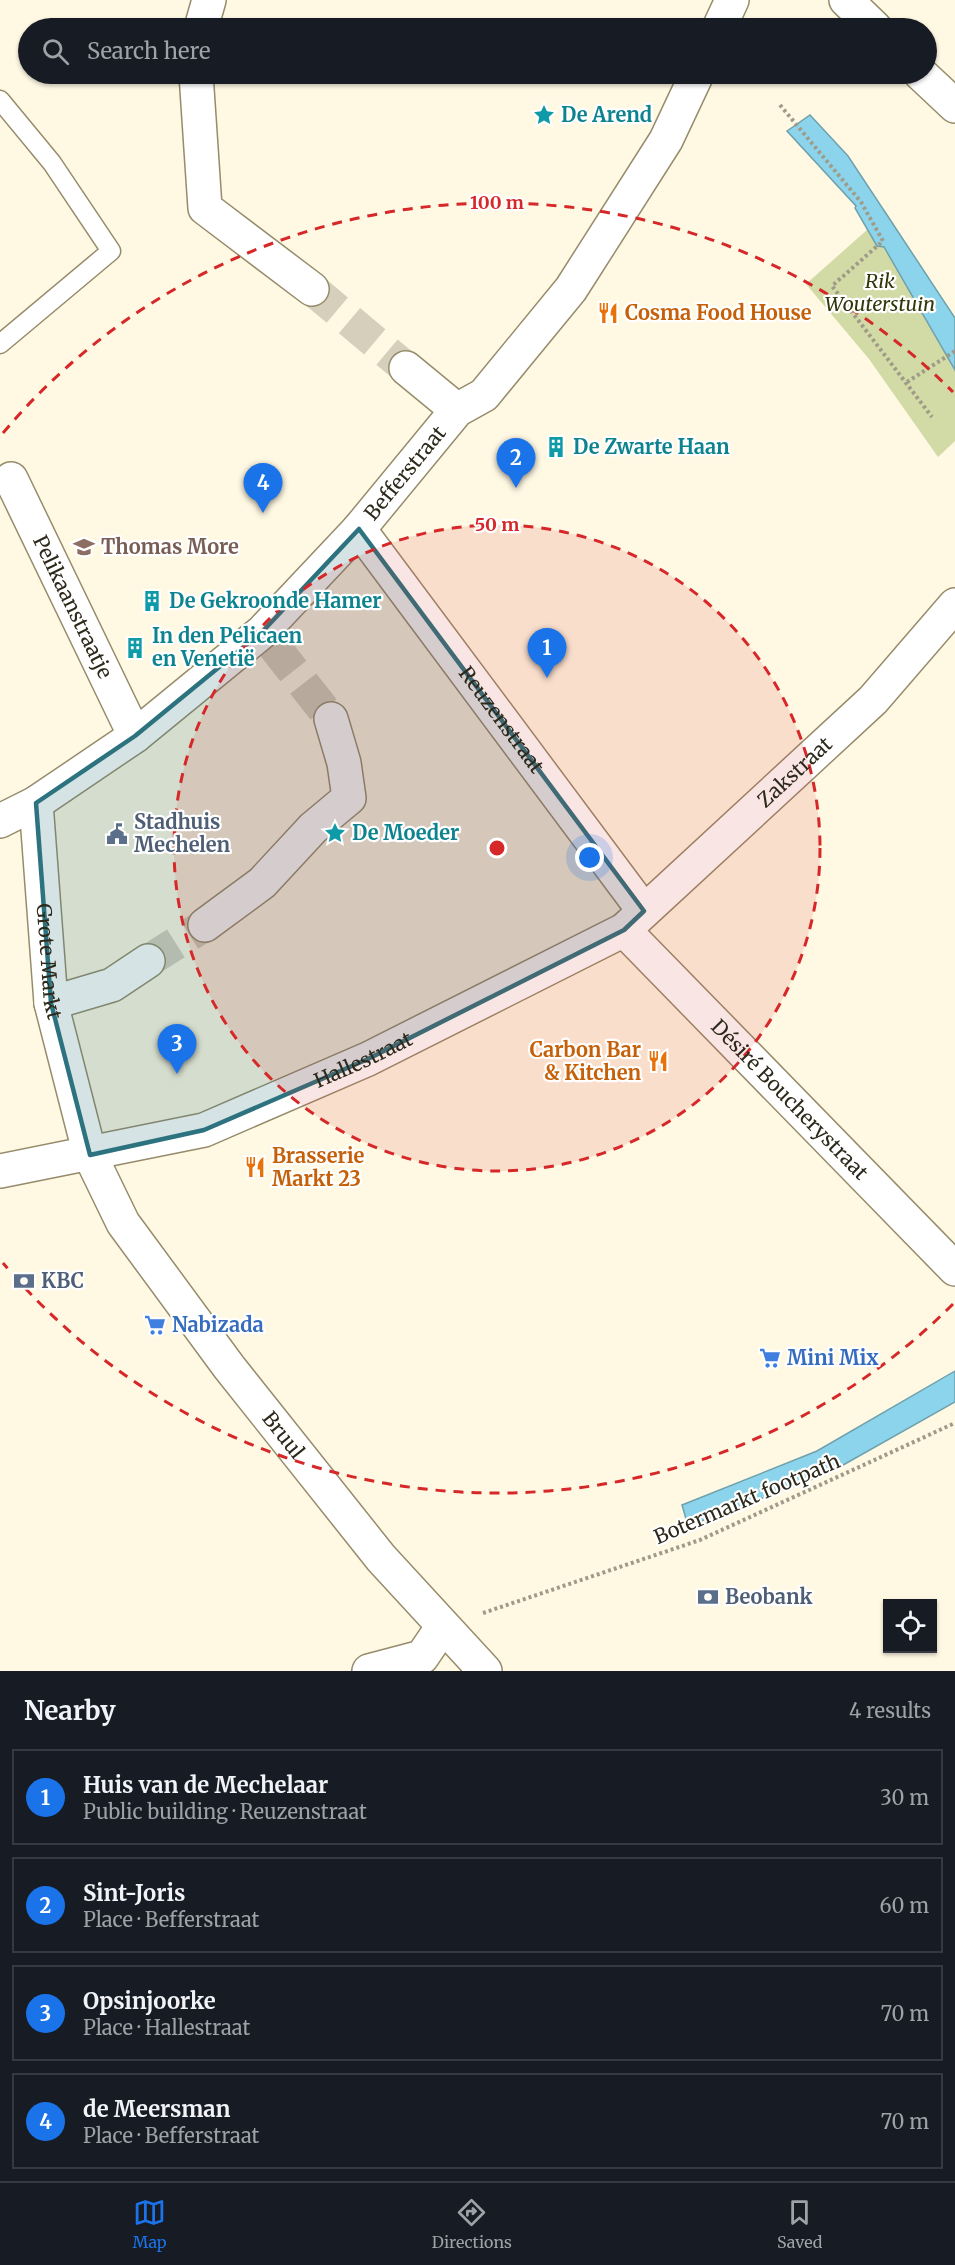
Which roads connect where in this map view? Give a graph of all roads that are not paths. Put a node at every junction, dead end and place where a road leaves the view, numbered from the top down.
1 (209, 0) edge
2 (732, 0) edge
3 (846, 0) edge
4 (204, 18) edge
5 (723, 18) edge
6 (865, 18) edge
7 (197, 84) edge
8 (692, 84) edge
9 (932, 84) edge
10 (0, 100) edge
11 (955, 106) edge
12 (312, 289) tunnel mouth
13 (0, 344) edge
14 (406, 368) tunnel mouth
15 (457, 410) junction
16 (11, 479) dead end
17 (358, 530) junction
18 (955, 605) edge
19 (331, 719) tunnel mouth
20 (135, 736) junction
21 (36, 803) junction
22 (0, 821) edge
23 (634, 920) junction
24 (205, 925) tunnel mouth
25 (148, 962) tunnel mouth
26 (51, 1003) junction
27 (96, 1168) junction
28 (0, 1171) edge
29 (955, 1269) edge
30 (443, 1626) junction
31 (369, 1671) edge
32 (485, 1671) edge

1 - 4 street
2 - 5 street
3 - 6 street
7 - 12 street
8 - 15 street, Befferstraat
9 - 11 street
10 - 13 lane
14 - 15 street
15 - 17 street, Befferstraat
16 - 20 street, Pelikaanstraatje
17 - 20 street, Befferstraat
17 - 23 street, Reuzenstraat
18 - 23 street, Zakstraat
19 - 24 street
20 - 21 street, Befferstraat
21 - 22 street
21 - 26 street, Grote Markt
23 - 27 street, Hallestraat
23 - 29 street, Désiré Boucherystraat
25 - 26 street
26 - 27 street, Grote Markt
27 - 28 street
27 - 30 street, Bruul
30 - 31 street
30 - 32 street, Bruul

